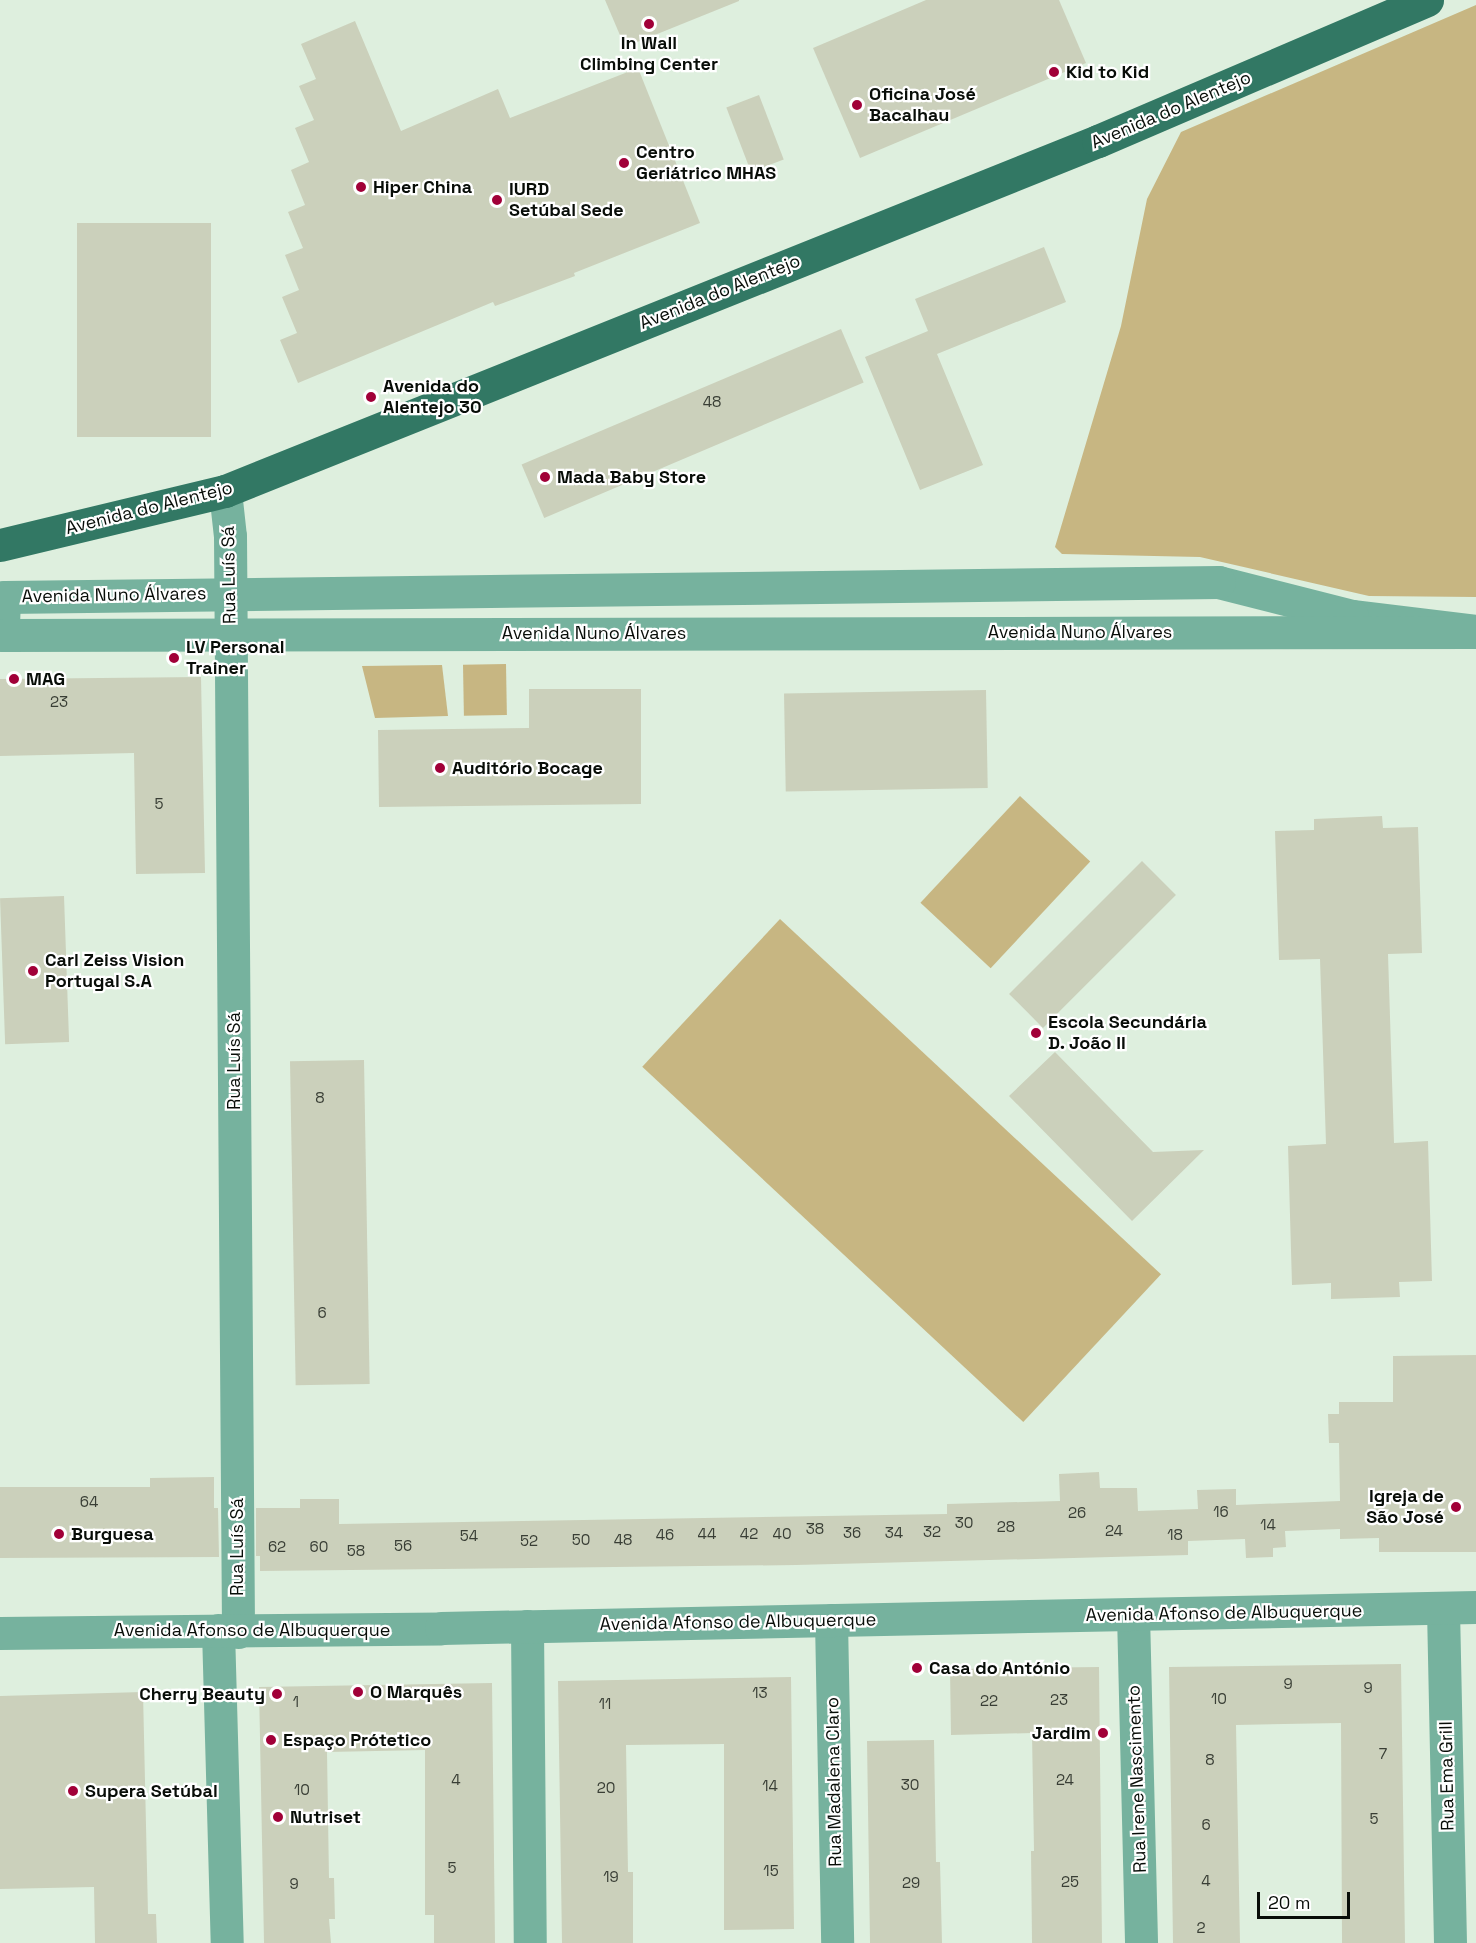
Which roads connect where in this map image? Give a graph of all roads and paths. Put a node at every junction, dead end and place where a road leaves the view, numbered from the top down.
1 (1427, 0) edge
2 (225, 491) junction
3 (0, 545) edge
4 (1219, 582) junction
5 (230, 594) junction
6 (1476, 631) edge
7 (1212, 632) junction
8 (231, 634) junction
9 (1476, 1607) edge
10 (1443, 1609) junction
11 (1132, 1614) junction
12 (831, 1620) junction
13 (527, 1626) junction
14 (228, 1631) junction
15 (0, 1633) edge
16 (227, 1943) edge
17 (530, 1943) edge
18 (837, 1943) edge
19 (1141, 1943) edge
20 (1450, 1943) edge

1 - 2 main road, Avenida do Alentejo
2 - 3 main road, Avenida do Alentejo
2 - 5 street, Rua Luís Sá
4 - 5 street, Avenida Nuno Álvares
4 - 6 street, Avenida Nuno Álvares
4 - 7 street
5 - 8 street, Rua Luís Sá
5 - 8 street, Avenida Nuno Álvares
6 - 7 street, Avenida Nuno Álvares
7 - 8 street, Avenida Nuno Álvares
8 - 14 street, Rua Luís Sá
9 - 10 street, Avenida Afonso de Albuquerque
10 - 11 street, Avenida Afonso de Albuquerque
10 - 20 street, Rua Ema Grill
11 - 12 street, Avenida Afonso de Albuquerque
11 - 19 street, Rua Irene Nascimento
12 - 13 street, Avenida Afonso de Albuquerque
12 - 18 street, Rua Madalena Claro
13 - 14 street, Avenida Afonso de Albuquerque
13 - 17 street
14 - 15 street, Avenida Afonso de Albuquerque
14 - 16 street, Rua Luís Sá

